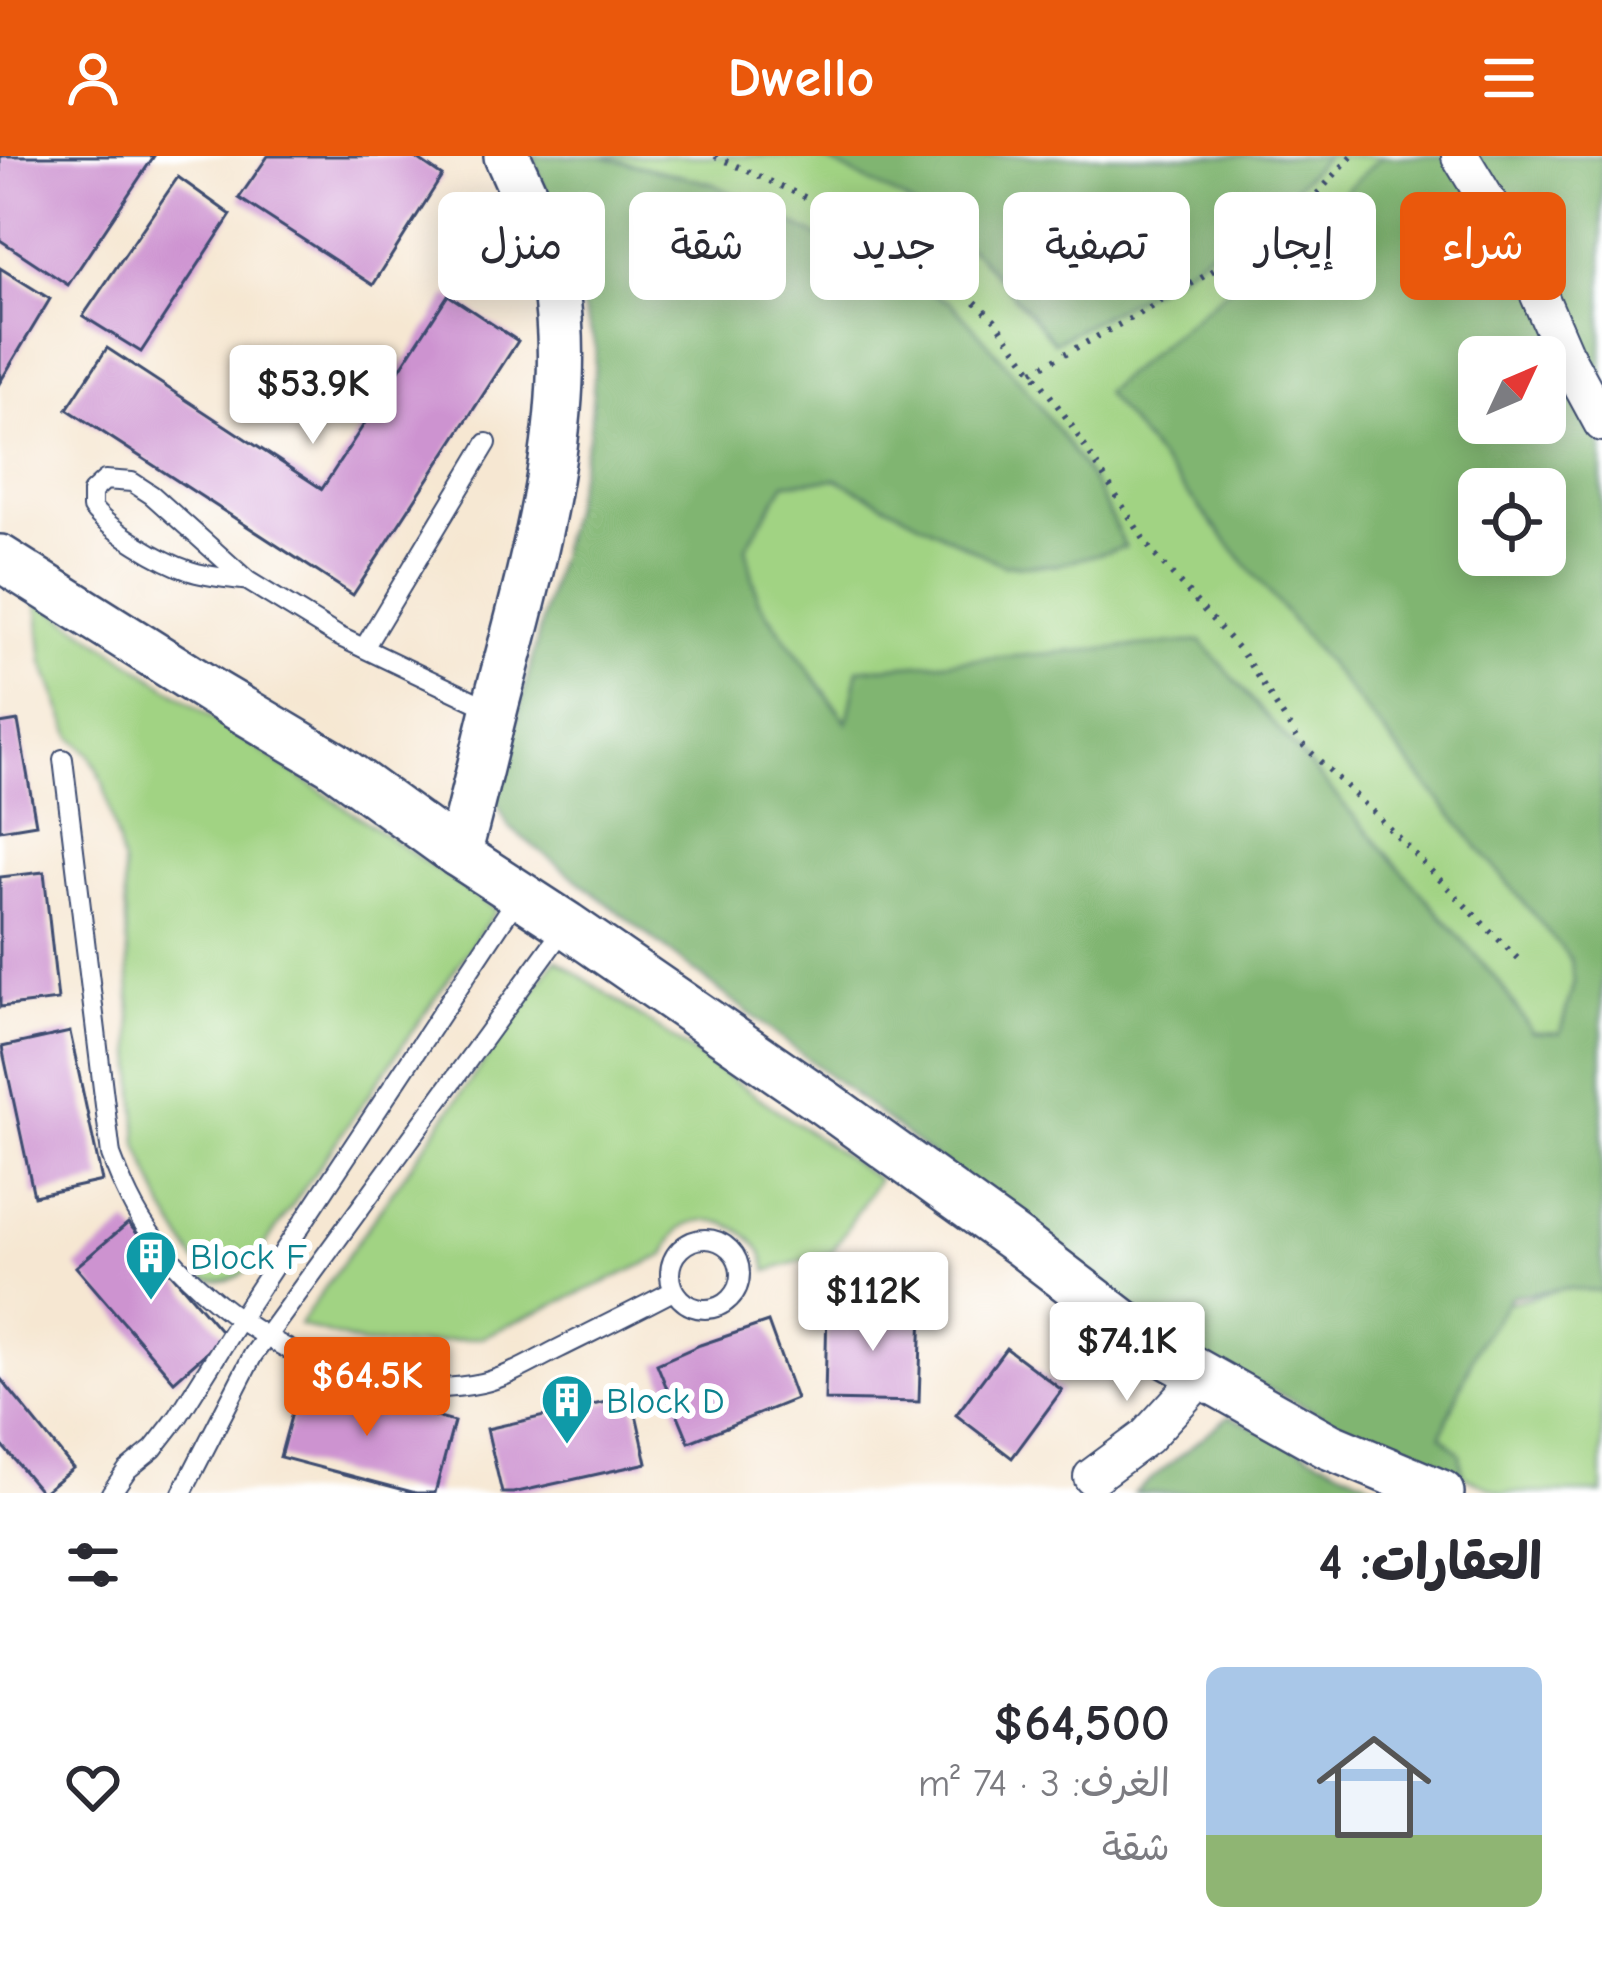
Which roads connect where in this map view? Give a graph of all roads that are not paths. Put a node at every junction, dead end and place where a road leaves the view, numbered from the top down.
1 (507, 156) edge
2 (1460, 156) edge
3 (1602, 423) edge
4 (487, 442) dead end
5 (0, 558) edge
6 (248, 580) junction
7 (364, 648) junction
8 (494, 711) junction
9 (63, 759) dead end
10 (458, 854) junction
11 (520, 894) junction
12 (567, 925) junction
13 (673, 1291) dead end
14 (239, 1320) junction
15 (266, 1338) junction
16 (1202, 1375) junction
17 (1092, 1477) dead end
18 (111, 1493) edge
19 (182, 1493) edge
20 (1442, 1493) edge

1 - 8 street
2 - 3 street
4 - 7 lane
5 - 10 street
6 - 6 lane
6 - 7 lane
7 - 8 lane
8 - 10 street
9 - 14 lane
10 - 11 street
11 - 12 street
11 - 14 lane
12 - 15 lane
12 - 16 street
13 - 15 lane
14 - 15 lane
14 - 18 lane
15 - 19 lane
16 - 17 street
16 - 20 street

